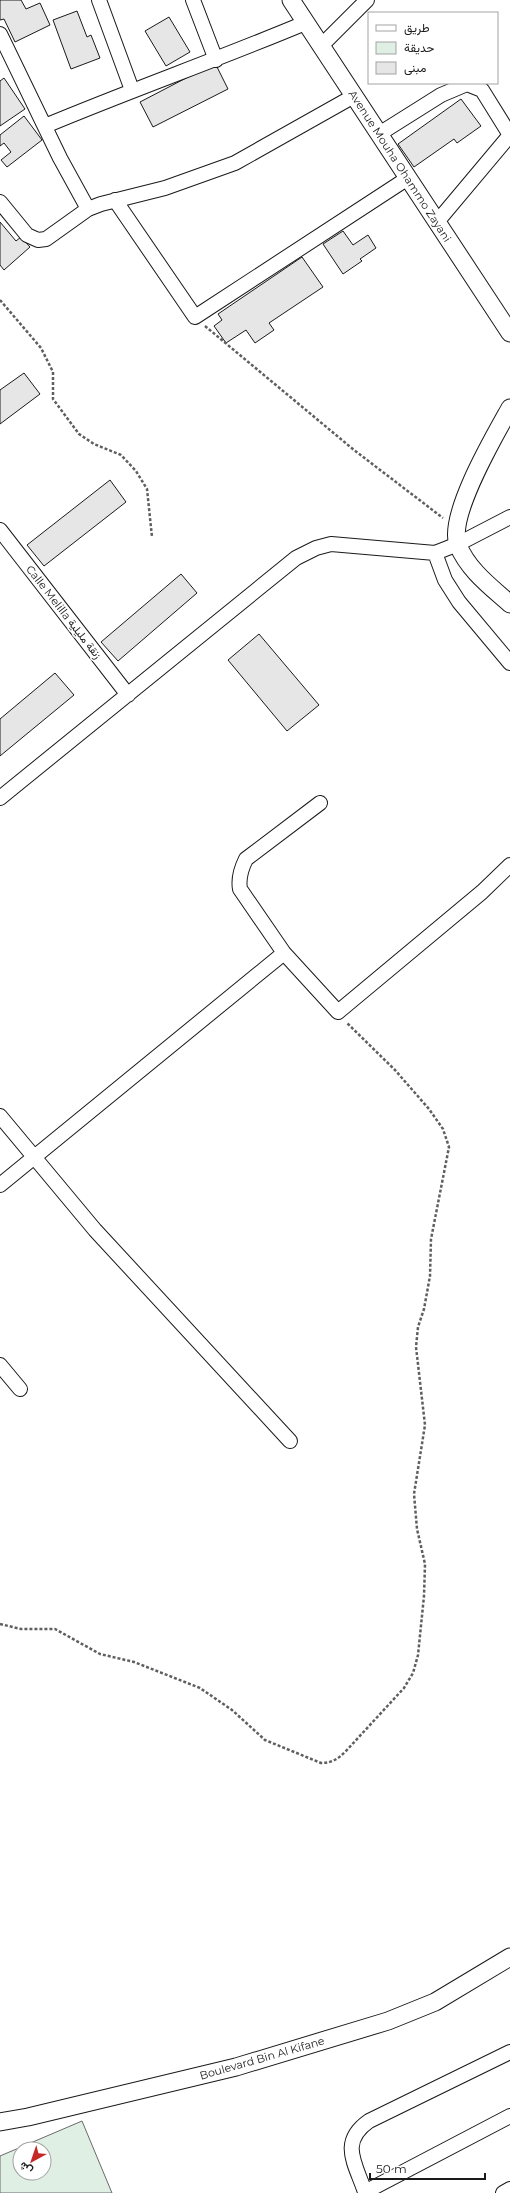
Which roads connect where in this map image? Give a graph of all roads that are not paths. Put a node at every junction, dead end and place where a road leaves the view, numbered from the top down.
1 (99, 0) edge
2 (194, 0) edge
3 (291, 0) edge
4 (367, 0) edge
5 (306, 23) junction
6 (0, 34) edge
7 (321, 46) junction
8 (216, 60) junction
9 (132, 90) junction
10 (354, 96) junction
11 (45, 126) junction
12 (379, 134) junction
13 (510, 135) edge
14 (408, 178) junction
15 (115, 200) junction
16 (0, 202) edge
17 (88, 209) junction
18 (437, 222) junction
19 (510, 333) edge
20 (510, 408) edge
21 (510, 517) edge
22 (0, 530) edge
23 (458, 536) junction
24 (435, 553) junction
25 (510, 604) edge
26 (510, 663) edge
27 (128, 695) junction
28 (0, 798) edge
29 (320, 803) dead end
30 (510, 865) edge
31 (284, 952) junction
32 (0, 1116) edge
33 (35, 1156) junction
34 (0, 1185) edge
35 (0, 1364) edge
36 (20, 1389) dead end
37 (290, 1441) dead end
38 (510, 1957) edge
39 (510, 2052) edge
40 (510, 2116) edge
41 (0, 2122) edge
42 (510, 2189) edge
43 (366, 2192) edge
44 (503, 2193) edge

1 - 9 street
2 - 8 street
3 - 5 street, Avenue Mouha Ohammo Zayani
4 - 7 street
5 - 7 street, Avenue Mouha Ohammo Zayani
5 - 8 street
6 - 11 street
7 - 10 street, Avenue Mouha Ohammo Zayani
8 - 9 street
9 - 11 street
10 - 12 street, Avenue Mouha Ohammo Zayani
10 - 15 street
11 - 17 street
12 - 13 street
12 - 14 street, Avenue Mouha Ohammo Zayani
13 - 18 street
14 - 15 street
14 - 18 street, Avenue Mouha Ohammo Zayani
15 - 17 street
16 - 17 street
18 - 19 street, Avenue Mouha Ohammo Zayani
20 - 23 street
21 - 23 street
22 - 27 street, Calle Melilla زنقة مليلية
23 - 24 street
23 - 25 street
24 - 26 street
24 - 27 street
27 - 28 street
29 - 31 street
30 - 31 street
31 - 33 street
32 - 33 street
33 - 34 street
33 - 37 street
35 - 36 street
38 - 41 street, Boulevard Bin Al Kifane
39 - 43 street
40 - 43 street
42 - 44 street

